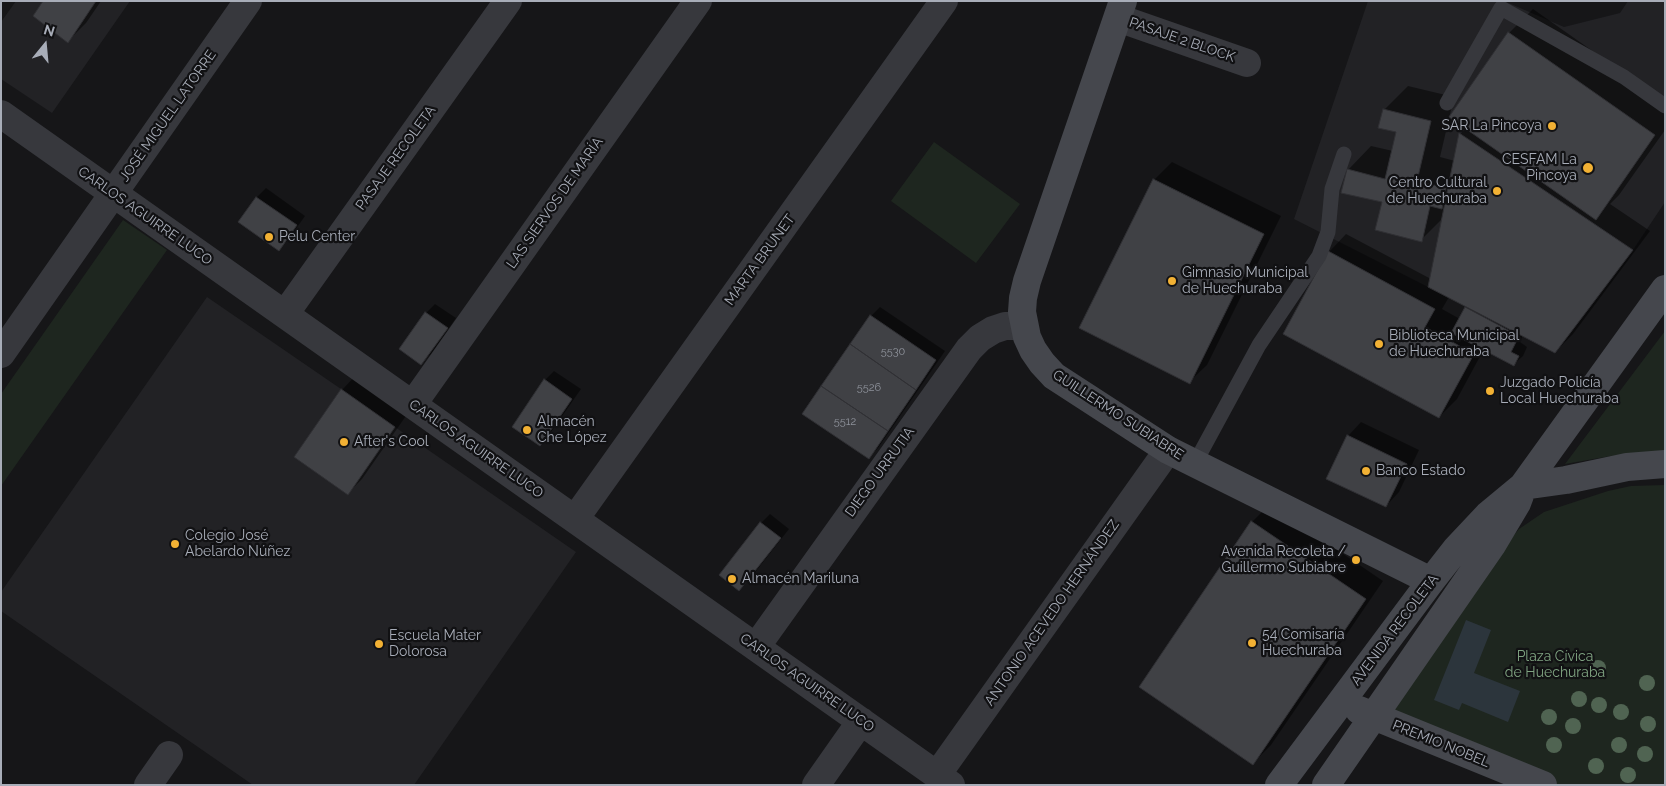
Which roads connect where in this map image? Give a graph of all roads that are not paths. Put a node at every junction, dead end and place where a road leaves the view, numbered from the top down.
1 (248, 1) edge
2 (508, 1) edge
3 (698, 1) edge
4 (944, 1) edge
5 (1121, 10) edge
6 (1247, 63) dead end
7 (1447, 103) dead end
8 (1665, 106) edge
9 (1, 114) edge
10 (1344, 154) dead end
11 (114, 194) junction
12 (1665, 289) edge
13 (285, 314) junction
14 (1024, 326) junction
15 (5, 341) edge
16 (413, 404) junction
17 (1168, 450) junction
18 (1195, 463) junction
19 (1665, 464) edge
20 (1523, 486) junction
21 (575, 519) junction
22 (1431, 581) junction
23 (756, 647) junction
24 (1341, 702) junction
25 (1374, 718) junction
26 (861, 722) junction
27 (169, 755) dead end
28 (944, 780) edge
29 (148, 785) edge
30 (816, 785) edge
31 (1279, 785) edge
32 (1326, 785) edge
33 (1543, 785) edge

1 - 11 street, JOSÉ MIGUEL LATORRE
2 - 13 street, PASAJE RECOLETA
3 - 16 street, LAS SIERVOS DE MARÍA
4 - 21 street, MARTA BRUNET
5 - 6 street, PASAJE 2 BLOCK
5 - 14 main road, GUILLERMO SUBIABRE
7 - 8 lane
9 - 11 street, CARLOS AGUIRRE LUCO
10 - 18 lane
11 - 13 street, CARLOS AGUIRRE LUCO
11 - 15 street, JOSÉ MIGUEL LATORRE
12 - 20 main road, AVENIDA RECOLETA
13 - 16 street, CARLOS AGUIRRE LUCO
14 - 17 main road, GUILLERMO SUBIABRE
14 - 23 street, DIEGO URRUTIA
16 - 21 street, CARLOS AGUIRRE LUCO
17 - 18 main road, GUILLERMO SUBIABRE
17 - 28 street, ANTONIO ACEVEDO HERNÁNDEZ
18 - 22 main road, GUILLERMO SUBIABRE
19 - 20 main road
20 - 22 main road, AVENIDA RECOLETA
20 - 25 main road, AVENIDA RECOLETA
21 - 23 street, CARLOS AGUIRRE LUCO
22 - 24 main road, AVENIDA RECOLETA
23 - 26 street, CARLOS AGUIRRE LUCO
24 - 25 main road, PREMIO NOBEL
24 - 31 main road, AVENIDA RECOLETA
25 - 32 main road, AVENIDA RECOLETA
25 - 33 main road, PREMIO NOBEL
26 - 28 street, CARLOS AGUIRRE LUCO
26 - 30 street
27 - 29 street

